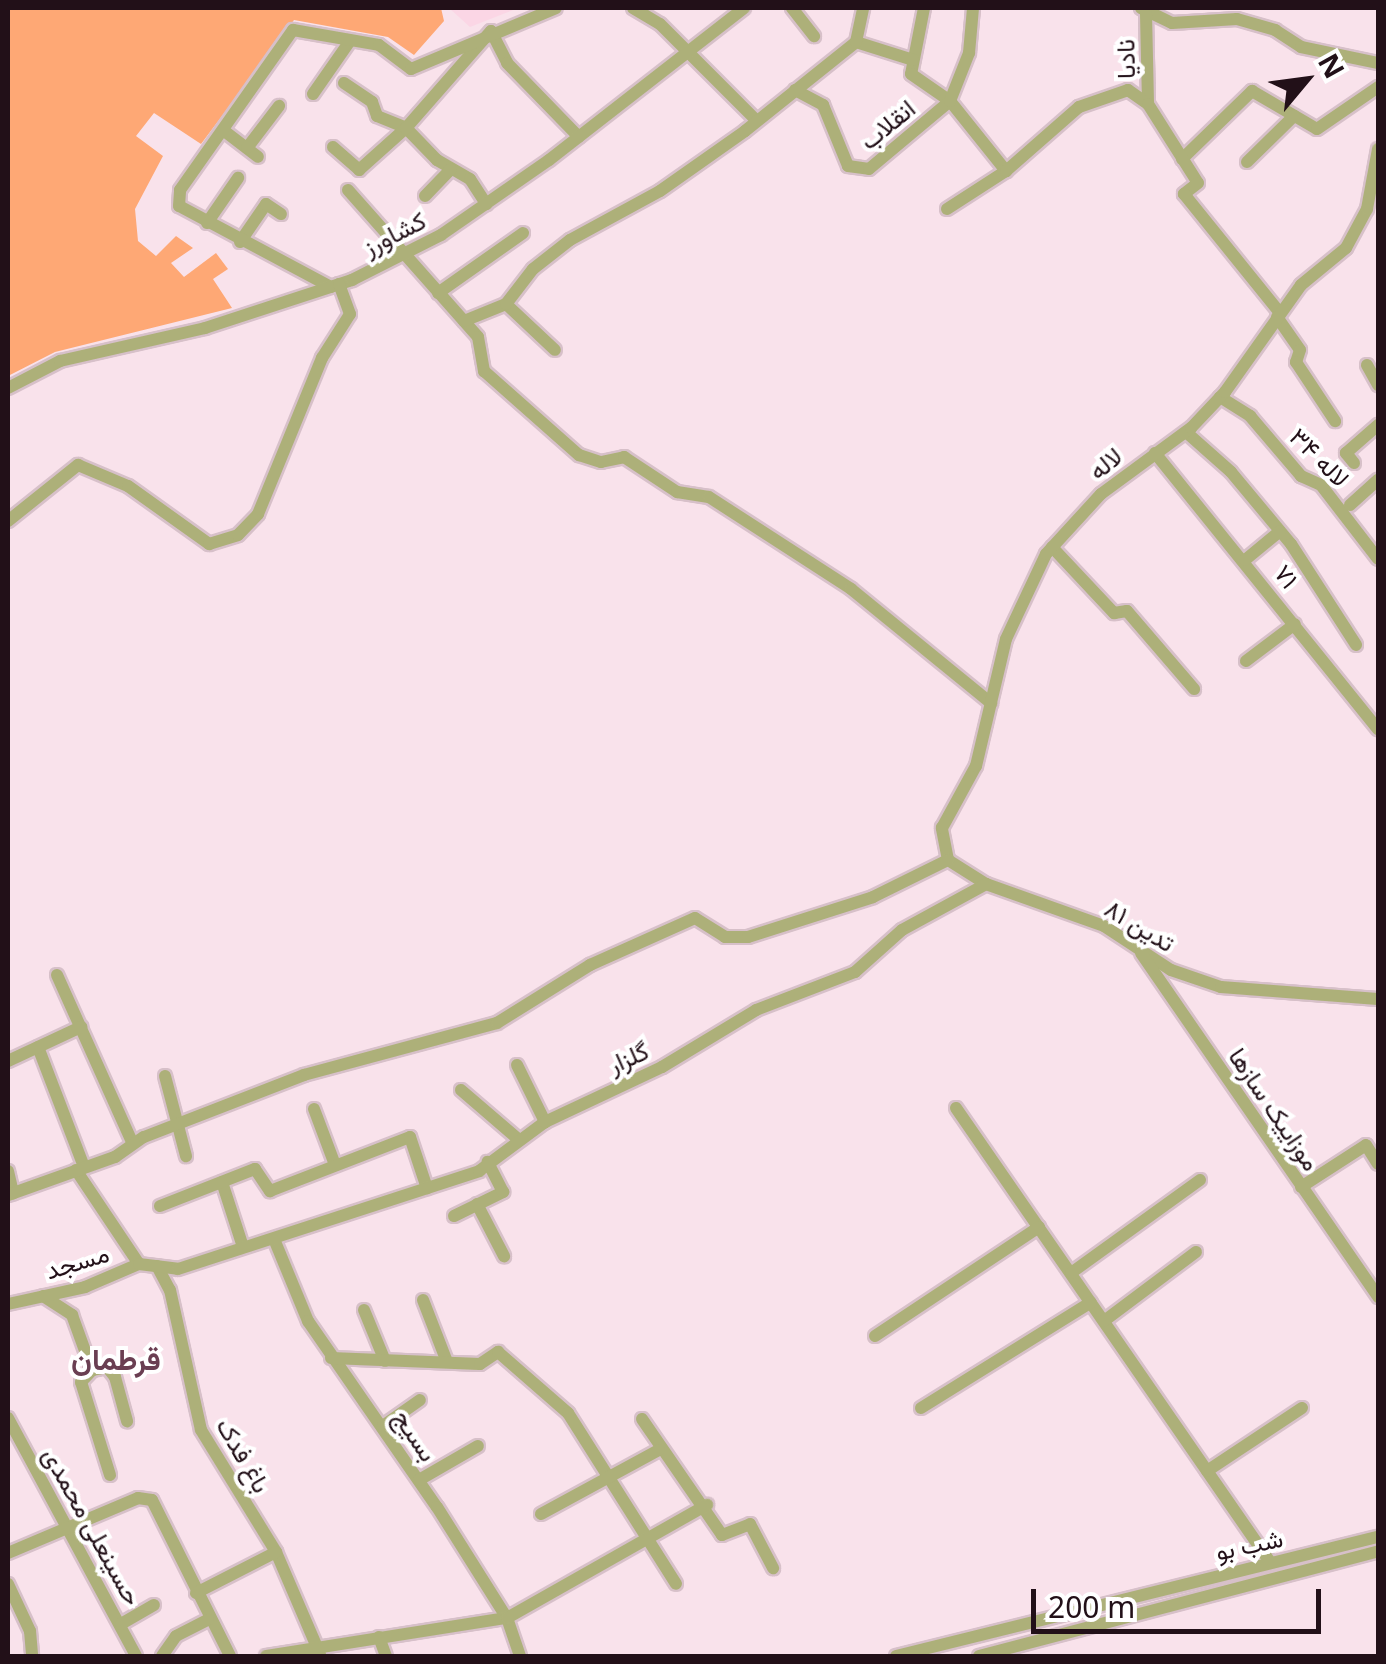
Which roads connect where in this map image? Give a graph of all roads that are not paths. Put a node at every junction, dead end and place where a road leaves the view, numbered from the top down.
1 (556, 8) edge
2 (633, 8) edge
3 (744, 8) edge
4 (792, 8) edge
5 (863, 8) edge
6 (924, 8) edge
7 (974, 8) edge
8 (1143, 11) edge
9 (1238, 14) edge
10 (492, 32) junction
11 (814, 36) dead end
12 (350, 41) junction
13 (856, 42) junction
14 (689, 51) junction
15 (914, 60) junction
16 (1378, 63) edge
17 (344, 83) dead end
18 (1378, 87) edge
19 (795, 90) junction
20 (314, 94) dead end
21 (950, 101) junction
22 (1148, 104) junction
23 (280, 106) dead end
24 (1294, 116) junction
25 (756, 122) junction
26 (406, 128) junction
27 (223, 130) junction
28 (579, 137) junction
29 (333, 147) dead end
30 (1378, 149) edge
31 (1182, 158) junction
32 (1247, 162) dead end
33 (451, 168) junction
34 (1006, 171) junction
35 (238, 178) dead end
36 (1371, 189) junction
37 (348, 190) dead end
38 (426, 197) dead end
39 (486, 204) junction
40 (947, 209) dead end
41 (1378, 210) edge
42 (281, 214) dead end
43 (206, 223) junction
44 (523, 233) dead end
45 (240, 242) junction
46 (402, 255) junction
47 (335, 286) junction
48 (438, 293) junction
49 (506, 304) junction
50 (1279, 315) junction
51 (464, 321) junction
52 (555, 350) dead end
53 (1367, 366) dead end
54 (1378, 384) edge
55 (8, 388) edge
56 (1220, 397) junction
57 (1334, 421) dead end
58 (1378, 426) edge
59 (1186, 432) junction
60 (1155, 453) junction
61 (1354, 463) dead end
62 (1378, 480) edge
63 (1350, 505) dead end
64 (8, 521) edge
65 (1280, 531) junction
66 (1052, 547) junction
67 (1378, 559) edge
68 (1245, 560) junction
69 (1294, 624) junction
70 (1356, 646) dead end
71 (1246, 661) dead end
72 (1194, 688) dead end
73 (990, 703) junction
74 (1378, 729) edge
75 (948, 860) junction
76 (986, 884) junction
77 (1136, 946) junction
78 (57, 975) dead end
79 (1378, 998) edge
80 (81, 1027) junction
81 (38, 1047) junction
82 (8, 1061) edge
83 (517, 1065) dead end
84 (165, 1076) dead end
85 (461, 1090) dead end
86 (956, 1108) dead end
87 (314, 1110) dead end
88 (545, 1122) junction
89 (178, 1125) junction
90 (518, 1139) junction
91 (133, 1144) junction
92 (186, 1156) dead end
93 (488, 1162) junction
94 (1378, 1164) edge
95 (335, 1165) junction
96 (80, 1169) junction
97 (8, 1171) edge
98 (1200, 1180) dead end
99 (222, 1182) junction
100 (1301, 1187) junction
101 (427, 1188) junction
102 (10, 1194) edge
103 (477, 1204) junction
104 (160, 1206) dead end
105 (454, 1216) dead end
106 (1038, 1227) junction
107 (274, 1240) junction
108 (243, 1248) junction
109 (1196, 1252) dead end
110 (504, 1256) dead end
111 (139, 1264) junction
112 (157, 1266) junction
113 (1070, 1273) junction
114 (42, 1296) junction
115 (1378, 1297) edge
116 (423, 1300) dead end
117 (1090, 1302) junction
118 (8, 1304) edge
119 (364, 1310) dead end
120 (1104, 1321) junction
121 (874, 1336) dead end
122 (330, 1358) junction
123 (385, 1361) junction
124 (448, 1362) junction
125 (92, 1370) junction
126 (420, 1400) dead end
127 (921, 1408) dead end
128 (1302, 1408) dead end
129 (8, 1418) edge
130 (642, 1419) dead end
131 (127, 1421) dead end
132 (383, 1426) junction
133 (478, 1446) dead end
134 (659, 1450) junction
135 (1207, 1471) junction
136 (110, 1474) dead end
137 (610, 1476) junction
138 (419, 1480) junction
139 (707, 1505) junction
140 (541, 1514) dead end
141 (68, 1529) junction
142 (650, 1537) junction
143 (1378, 1537) edge
144 (1378, 1551) edge
145 (276, 1552) junction
146 (8, 1553) edge
147 (1270, 1562) junction
148 (773, 1568) dead end
149 (8, 1584) edge
150 (676, 1584) dead end
151 (196, 1593) junction
152 (154, 1605) dead end
153 (507, 1618) junction
154 (208, 1620) junction
155 (121, 1624) junction
156 (379, 1637) junction
157 (319, 1652) edge
158 (36, 1654) edge
159 (136, 1656) edge
160 (162, 1656) edge
161 (230, 1656) edge
162 (275, 1656) edge
163 (386, 1656) edge
164 (520, 1656) edge
165 (896, 1656) edge
166 (979, 1656) edge

1 - 10 street
2 - 14 street
3 - 14 street, کشاورز
4 - 11 street
5 - 13 street
6 - 15 street
7 - 21 street, انقلاب
8 - 9 street
8 - 22 street, نادیا
9 - 16 street
10 - 12 street
10 - 26 street
10 - 28 street
12 - 20 street
12 - 27 street
13 - 15 street
13 - 19 street
14 - 25 street
14 - 28 street, کشاورز
15 - 21 street
17 - 26 street
18 - 24 street
19 - 21 street, انقلاب
19 - 25 street
21 - 34 street
22 - 31 street
22 - 34 street
23 - 27 street
24 - 31 street
24 - 32 street
25 - 49 street
26 - 29 street
26 - 33 street
27 - 43 street
28 - 39 street, کشاورز
30 - 36 street, لاله
31 - 50 street
33 - 38 street
33 - 39 street
34 - 40 street
35 - 43 street
36 - 41 street
36 - 50 street, لاله
37 - 46 street
39 - 46 street, کشاورز
42 - 45 street
43 - 45 street
44 - 48 street
45 - 47 street
46 - 47 street, کشاورز
46 - 48 street
47 - 55 street, کشاورز
47 - 64 street
48 - 51 street
49 - 51 street
49 - 52 street
50 - 56 street, لاله
50 - 57 street
51 - 73 street
53 - 54 street
56 - 59 street, لاله
56 - 67 street, لاله ۳۴
58 - 61 street
59 - 60 street, لاله
59 - 65 street
60 - 66 street, لاله
60 - 68 street, ۷۱
62 - 63 street
65 - 68 street
65 - 70 street
66 - 72 street
66 - 73 street, لاله
68 - 69 street, ۷۱
69 - 71 street
69 - 74 street, ۷۱
73 - 75 street, لاله
75 - 76 street, تدین ۸۱
75 - 89 street
76 - 77 street, تدین ۸۱
76 - 88 street, گلزار
77 - 79 street, تدین ۸۱
77 - 100 street, موزاییک سازها
78 - 80 street
80 - 81 street
80 - 91 street
81 - 82 street
81 - 96 street
83 - 88 street
84 - 89 street
85 - 90 street
86 - 106 street
87 - 95 street
88 - 90 street, گلزار
89 - 91 street
89 - 92 street
90 - 93 street, گلزار
91 - 96 street
93 - 101 street, گلزار
93 - 103 street
94 - 100 street
95 - 99 street
95 - 101 street
96 - 102 street
96 - 111 street
97 - 102 street
98 - 113 street
99 - 104 street
99 - 108 street
100 - 115 street, موزاییک سازها
101 - 107 street, گلزار
103 - 105 street
103 - 110 street
106 - 113 street
106 - 121 street
107 - 108 street, مسجد
107 - 122 street, بسیج
108 - 112 street, مسجد
109 - 120 street
111 - 112 street, مسجد
111 - 114 street, مسجد
112 - 145 street, باغ فدک
113 - 117 street
114 - 118 street, مسجد
114 - 125 street
116 - 124 street
117 - 120 street
117 - 127 street
119 - 123 street
120 - 135 street
122 - 123 street
122 - 132 street, بسیج
123 - 124 street
124 - 137 street
125 - 131 street
125 - 136 street
126 - 132 street
128 - 135 street
129 - 141 street, حسینعلی محمدی
130 - 134 street
132 - 138 street, بسیج
133 - 138 street
134 - 137 street
134 - 139 street
135 - 147 street
137 - 140 street
137 - 142 street
138 - 153 street, بسیج
139 - 142 street
139 - 148 street
141 - 146 street
141 - 151 street
141 - 155 street, حسینعلی محمدی
142 - 150 street
142 - 153 street
143 - 147 street, شب بو
144 - 166 street, شب بو
145 - 151 street
145 - 157 street, باغ فدک
147 - 165 street, شب بو
149 - 158 street
151 - 154 street
152 - 155 street
153 - 156 street
153 - 164 street, بسیج
154 - 160 street
154 - 161 street
155 - 159 street, حسینعلی محمدی
156 - 157 street
156 - 163 street
157 - 162 street

